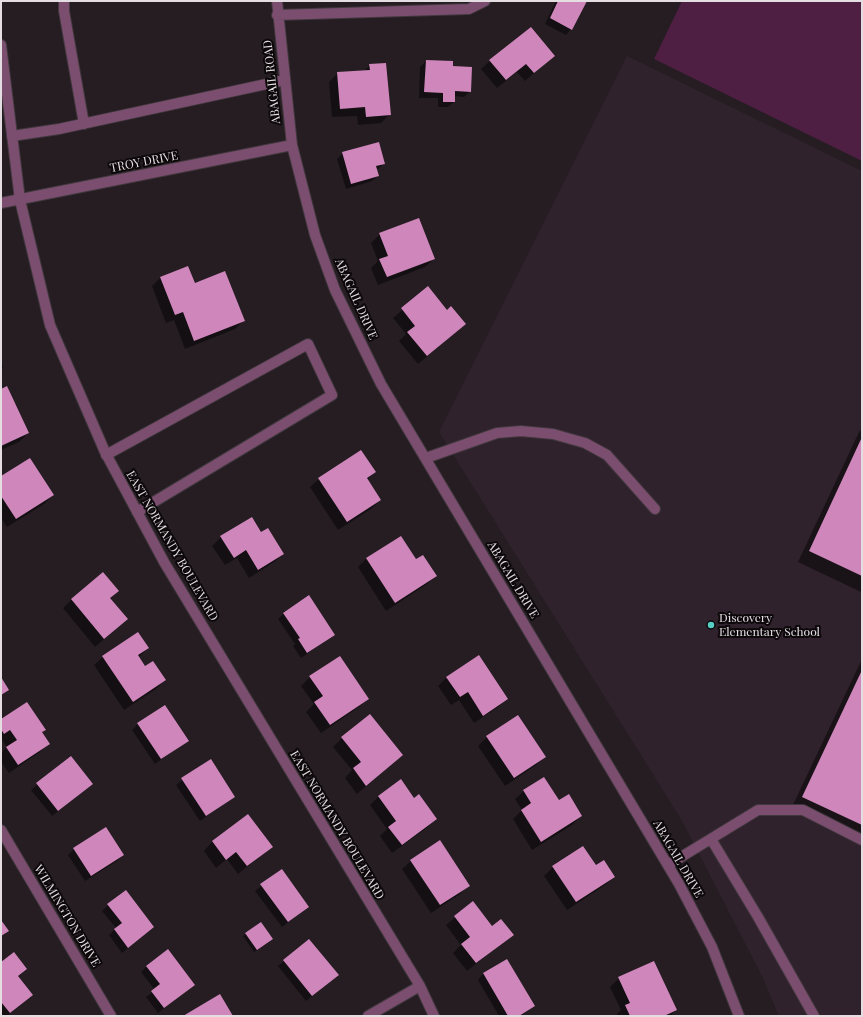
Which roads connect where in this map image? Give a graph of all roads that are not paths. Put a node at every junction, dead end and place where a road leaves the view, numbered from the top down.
1 (64, 1) edge
2 (277, 1) edge
3 (485, 1) edge
4 (278, 15) junction
5 (1, 45) edge
6 (285, 80) junction
7 (84, 124) junction
8 (12, 136) junction
9 (292, 145) junction
10 (20, 200) junction
11 (1, 203) edge
12 (106, 455) junction
13 (426, 458) junction
14 (655, 509) dead end
15 (137, 512) junction
16 (1, 830) edge
17 (711, 839) junction
18 (862, 840) edge
19 (668, 866) junction
20 (420, 986) junction
21 (111, 1016) edge
22 (368, 1016) edge
23 (434, 1016) edge
24 (739, 1016) edge
25 (814, 1016) edge

1 - 7 street
2 - 4 street
3 - 4 street
4 - 6 street, ABAGAIL ROAD
5 - 8 street, EAST NORMANDY BOULEVARD
6 - 7 street
6 - 9 street, ABAGAIL ROAD
7 - 8 street
8 - 10 street, EAST NORMANDY BOULEVARD
9 - 10 street, TROY DRIVE
9 - 13 street, ABAGAIL DRIVE
10 - 11 street, TROY DRIVE
10 - 12 street, EAST NORMANDY BOULEVARD
12 - 15 street, EAST NORMANDY BOULEVARD
12 - 15 street
13 - 14 street
13 - 19 street, ABAGAIL DRIVE
15 - 20 street, EAST NORMANDY BOULEVARD
16 - 21 street, WILMINGTON DRIVE
17 - 18 street
17 - 19 street
17 - 25 street
19 - 24 street, ABAGAIL DRIVE
20 - 22 street
20 - 23 street, EAST NORMANDY BOULEVARD

